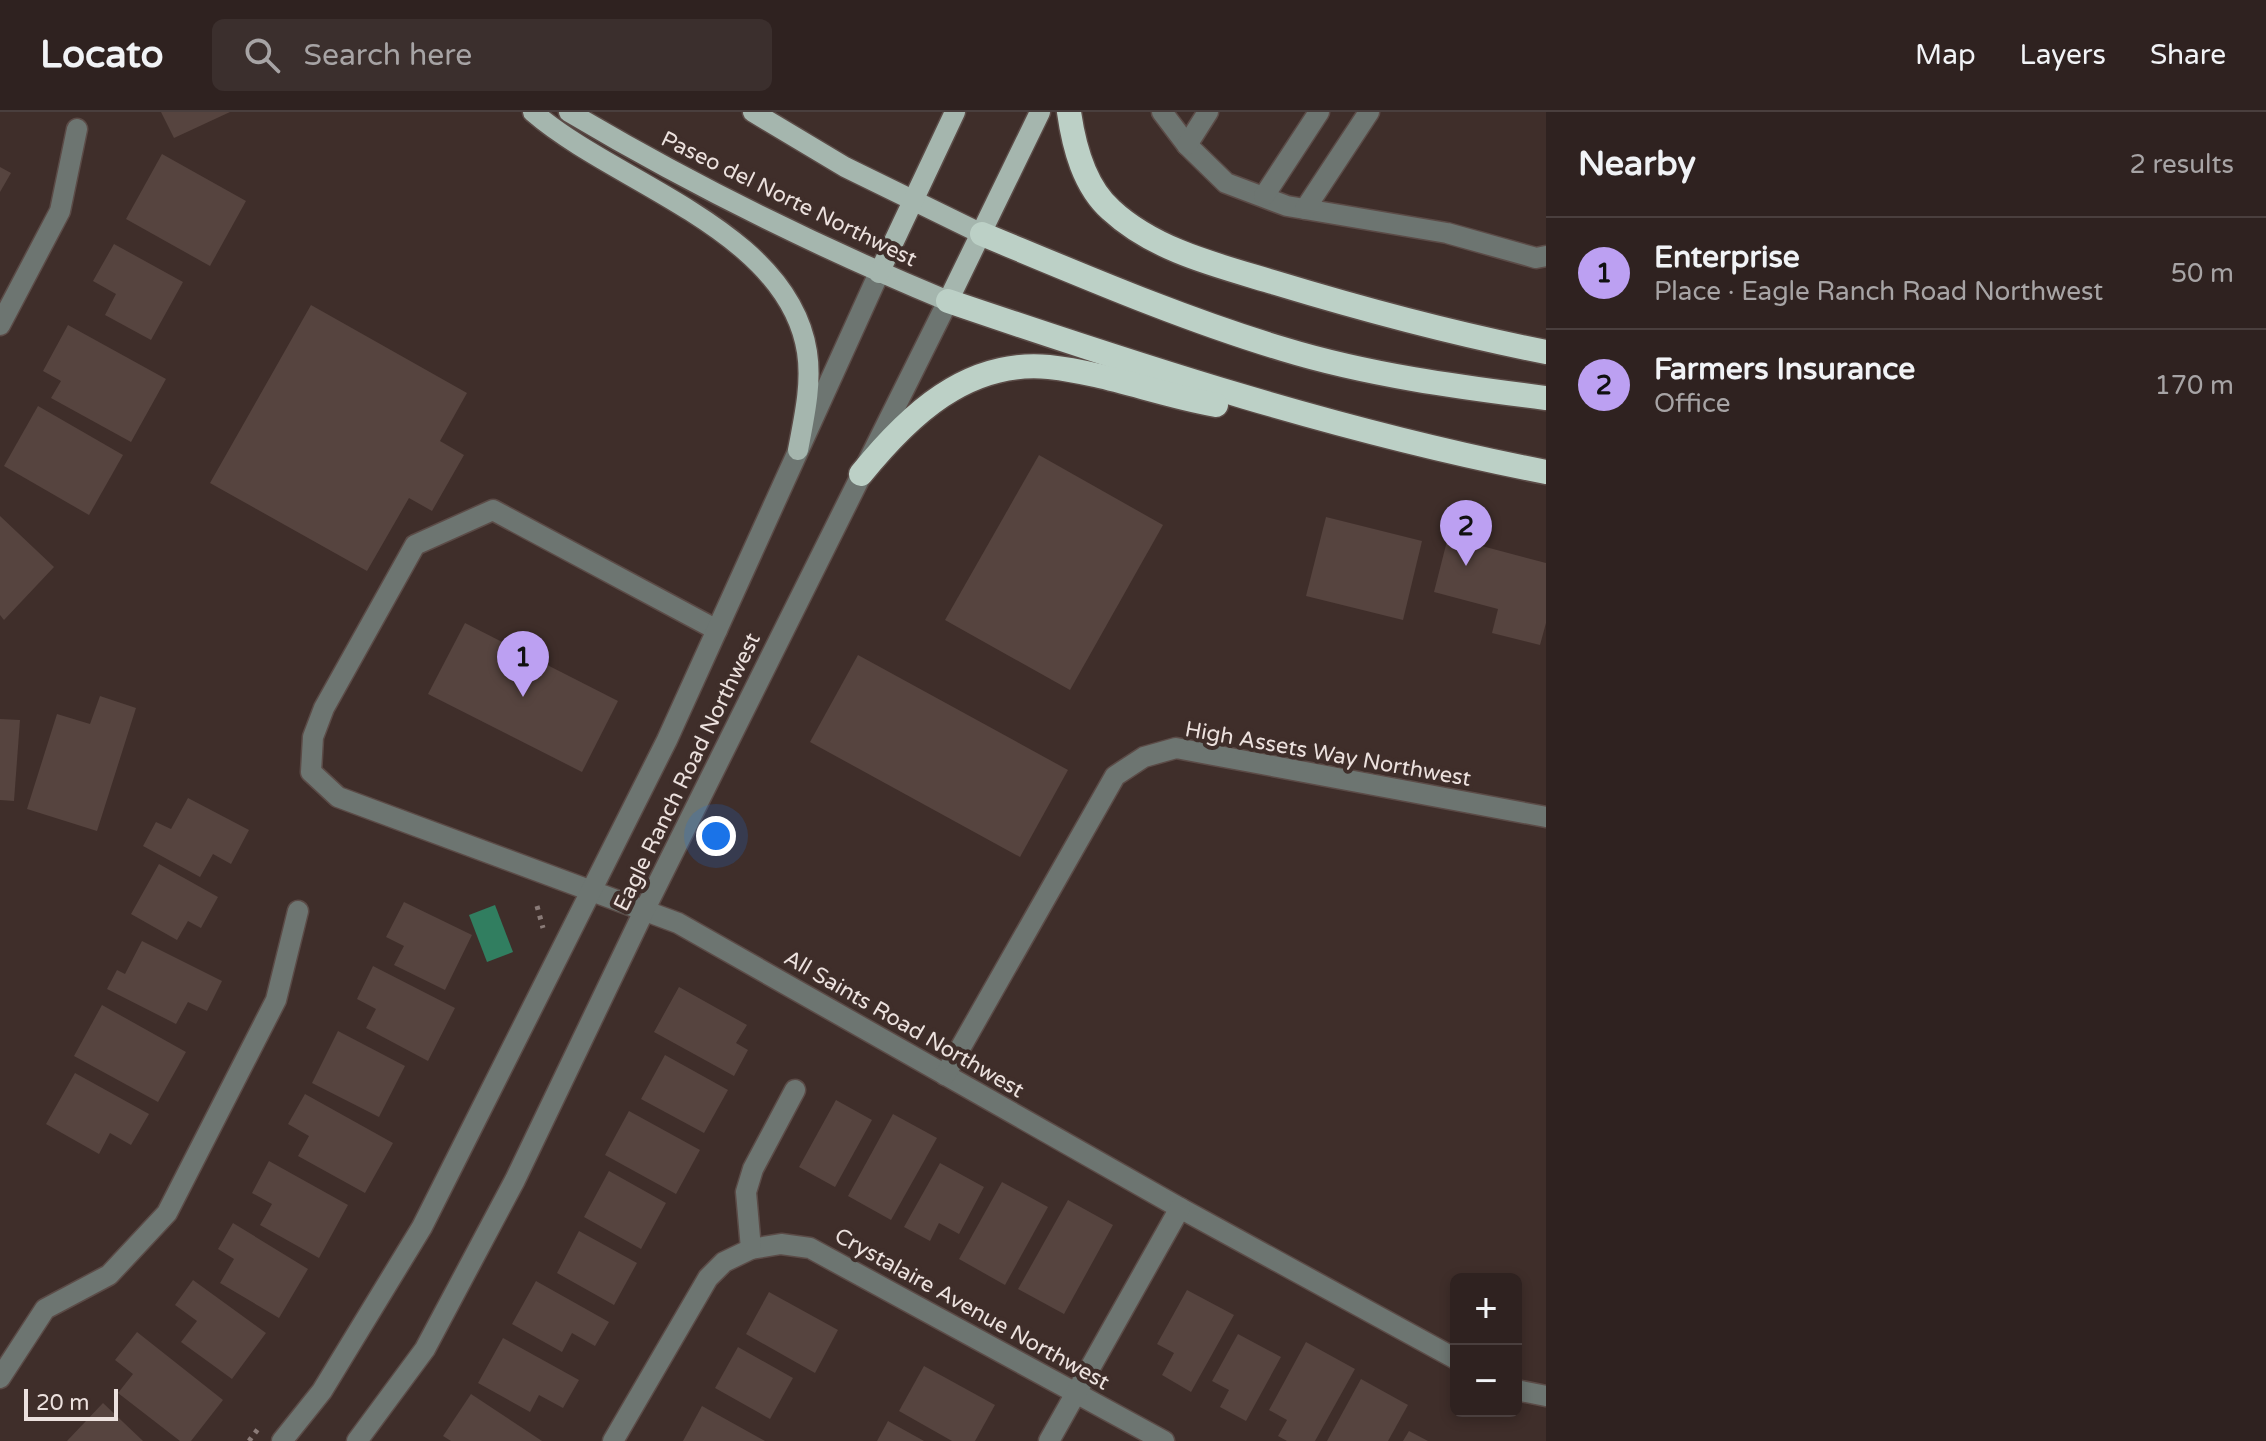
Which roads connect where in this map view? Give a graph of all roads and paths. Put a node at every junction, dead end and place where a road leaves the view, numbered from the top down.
1 (533, 112) edge
2 (569, 112) edge
3 (753, 112) edge
4 (955, 112) edge
5 (1040, 112) edge
6 (1069, 112) edge
7 (1162, 112) edge
8 (1208, 112) edge
9 (1319, 112) edge
10 (1369, 112) edge
11 (77, 129) dead end
12 (1187, 145) junction
13 (1264, 196) junction
14 (912, 202) junction
15 (1305, 209) junction
16 (982, 234) junction
17 (1546, 256) edge
18 (879, 273) junction
19 (948, 301) junction
20 (0, 325) edge
21 (1546, 352) edge
22 (1546, 398) edge
23 (1418, 445) junction
24 (798, 450) junction
25 (1546, 472) edge
26 (861, 474) junction
27 (717, 630) junction
28 (1546, 817) edge
29 (590, 888) junction
30 (537, 906) dead end
31 (645, 909) junction
32 (298, 911) dead end
33 (543, 932) dead end
34 (945, 1075) junction
35 (795, 1090) dead end
36 (1180, 1208) junction
37 (751, 1249) junction
38 (1450, 1356) edge
39 (0, 1378) edge
40 (1522, 1391) edge
41 (1075, 1393) junction
42 (1546, 1396) edge
43 (267, 1417) dead end
44 (249, 1441) edge
45 (282, 1441) edge
46 (357, 1441) edge
47 (613, 1441) edge
48 (1049, 1441) edge
49 (1164, 1441) edge

1 - 24 main road
2 - 18 main road, Paseo del Norte Northwest
3 - 14 main road
4 - 14 main road, Eagle Ranch Road Northwest
5 - 16 main road, Eagle Ranch Road Northwest
6 - 21 highway
7 - 12 street
8 - 12 street
9 - 13 street
10 - 15 street
11 - 20 street
12 - 13 street
13 - 15 street
14 - 16 main road
14 - 18 main road, Eagle Ranch Road Northwest
15 - 17 street
16 - 19 main road, Eagle Ranch Road Northwest
16 - 22 highway
18 - 19 main road, Paseo del Norte Northwest
18 - 24 street, Eagle Ranch Road Northwest
19 - 23 highway
19 - 26 street, Eagle Ranch Road Northwest
23 - 25 highway
23 - 26 highway
24 - 27 street, Eagle Ranch Road Northwest
26 - 31 street, Eagle Ranch Road Northwest
27 - 29 street, Eagle Ranch Road Northwest
27 - 29 street, All Saints Road Northwest
28 - 34 street, High Assets Way Northwest
29 - 31 street, All Saints Road Northwest
29 - 45 street, Eagle Ranch Road Northwest
30 - 33 path
31 - 34 street, All Saints Road Northwest
31 - 46 street, Eagle Ranch Road Northwest
32 - 39 street
34 - 36 street, All Saints Road Northwest
35 - 37 street
36 - 38 street, All Saints Road Northwest
36 - 41 street
37 - 41 street, Crystalaire Avenue Northwest
37 - 47 street
40 - 42 street
41 - 48 street
41 - 49 street, Crystalaire Avenue Northwest
43 - 44 path

